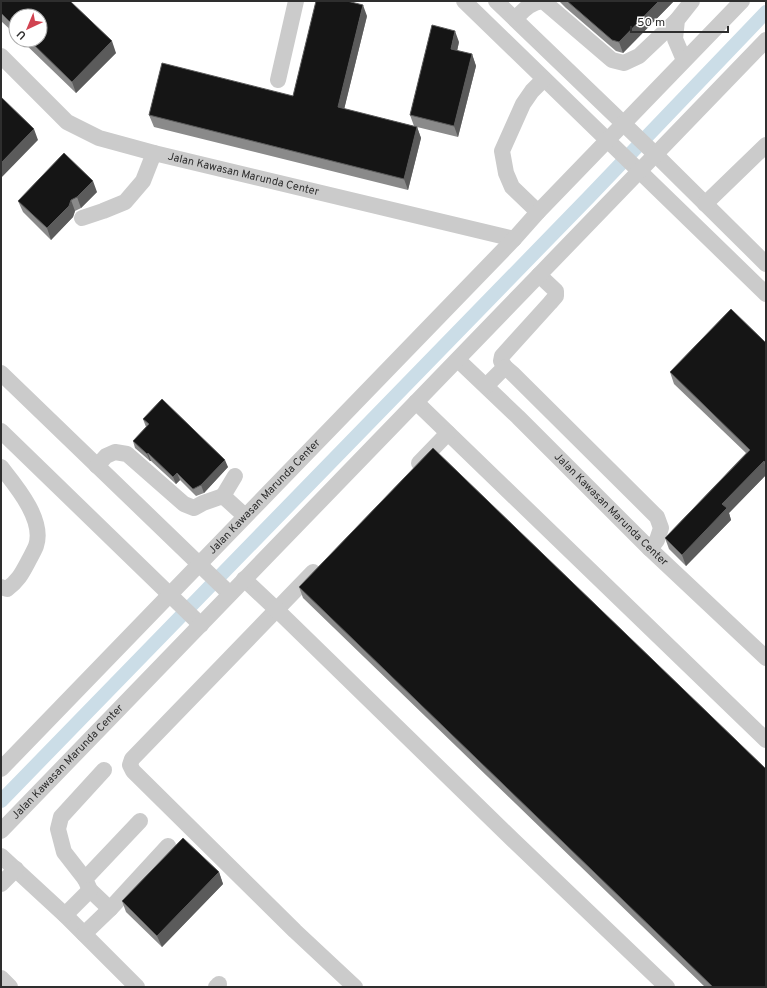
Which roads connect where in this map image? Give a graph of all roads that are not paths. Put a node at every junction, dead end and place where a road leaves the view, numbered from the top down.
1 (296, 1) edge
2 (464, 1) edge
3 (496, 1) edge
4 (692, 1) edge
5 (742, 1) edge
6 (515, 19) junction
7 (677, 20) junction
8 (766, 40) edge
9 (1, 56) edge
10 (684, 60) junction
11 (544, 79) junction
12 (278, 80) dead end
13 (625, 126) junction
14 (610, 143) junction
15 (766, 146) edge
16 (652, 152) junction
17 (154, 153) junction
18 (636, 168) junction
19 (705, 204) junction
20 (538, 212) junction
21 (82, 218) dead end
22 (514, 239) junction
23 (765, 261) edge
24 (539, 275) junction
25 (766, 294) edge
26 (458, 360) junction
27 (505, 367) junction
28 (1, 372) edge
29 (486, 386) junction
30 (536, 397) junction
31 (416, 402) junction
32 (518, 417) junction
33 (1, 432) edge
34 (448, 433) junction
35 (97, 466) junction
36 (1, 467) edge
37 (409, 473) edge
38 (235, 476) dead end
39 (222, 496) junction
40 (245, 516) junction
41 (650, 549) junction
42 (321, 564) edge
43 (200, 566) junction
44 (244, 579) junction
45 (1, 587) edge
46 (228, 593) junction
47 (171, 596) junction
48 (277, 610) junction
49 (199, 623) junction
50 (766, 658) edge
51 (766, 740) edge
52 (1, 768) edge
53 (104, 770) dead end
54 (140, 821) dead end
55 (1, 831) edge
56 (168, 846) dead end
57 (1, 856) edge
58 (16, 869) junction
59 (1, 884) edge
60 (87, 884) junction
61 (110, 909) junction
62 (65, 915) junction
63 (84, 934) junction
64 (1, 978) edge
65 (10, 987) edge
66 (137, 987) edge
67 (354, 987) edge
68 (667, 987) edge

1 - 12 lane
2 - 11 lane
3 - 6 lane
4 - 7 lane
5 - 10 lane, Jalan Kawasan Marunda Center
6 - 7 lane
6 - 13 lane
7 - 10 lane
8 - 16 lane, Jalan Kawasan Marunda Center
9 - 17 lane, Jalan Kawasan Marunda Center
10 - 13 lane, Jalan Kawasan Marunda Center
11 - 14 lane
11 - 20 lane
13 - 14 lane, Jalan Kawasan Marunda Center
13 - 16 lane
14 - 18 lane
14 - 20 lane, Jalan Kawasan Marunda Center
15 - 19 lane
16 - 18 lane, Jalan Kawasan Marunda Center
16 - 19 lane
17 - 21 lane
17 - 22 lane, Jalan Kawasan Marunda Center
18 - 24 lane, Jalan Kawasan Marunda Center
18 - 25 lane
19 - 23 lane
20 - 22 lane, Jalan Kawasan Marunda Center
22 - 40 lane, Jalan Kawasan Marunda Center
24 - 26 lane, Jalan Kawasan Marunda Center
24 - 27 lane
26 - 29 lane, Jalan Kawasan Marunda Center
26 - 31 lane, Jalan Kawasan Marunda Center
27 - 29 lane
27 - 30 lane
28 - 35 lane
29 - 32 lane, Jalan Kawasan Marunda Center
30 - 32 lane
30 - 41 lane
31 - 34 lane
31 - 44 lane, Jalan Kawasan Marunda Center
32 - 41 lane, Jalan Kawasan Marunda Center
33 - 47 lane
34 - 37 lane
34 - 51 lane
35 - 39 lane
35 - 43 lane
36 - 45 lane
38 - 39 lane
39 - 40 lane
40 - 43 lane, Jalan Kawasan Marunda Center
41 - 50 lane, Jalan Kawasan Marunda Center
42 - 48 lane
43 - 46 lane
43 - 47 lane, Jalan Kawasan Marunda Center
44 - 46 lane, Jalan Kawasan Marunda Center
44 - 48 lane
46 - 49 lane, Jalan Kawasan Marunda Center
47 - 49 lane
47 - 52 lane, Jalan Kawasan Marunda Center
48 - 67 lane
48 - 68 lane
49 - 55 lane, Jalan Kawasan Marunda Center
53 - 60 lane
54 - 60 lane
56 - 61 lane
57 - 58 lane
58 - 59 lane
58 - 62 lane
60 - 61 lane
60 - 62 lane
61 - 63 lane
62 - 63 lane
63 - 66 lane
64 - 65 lane

